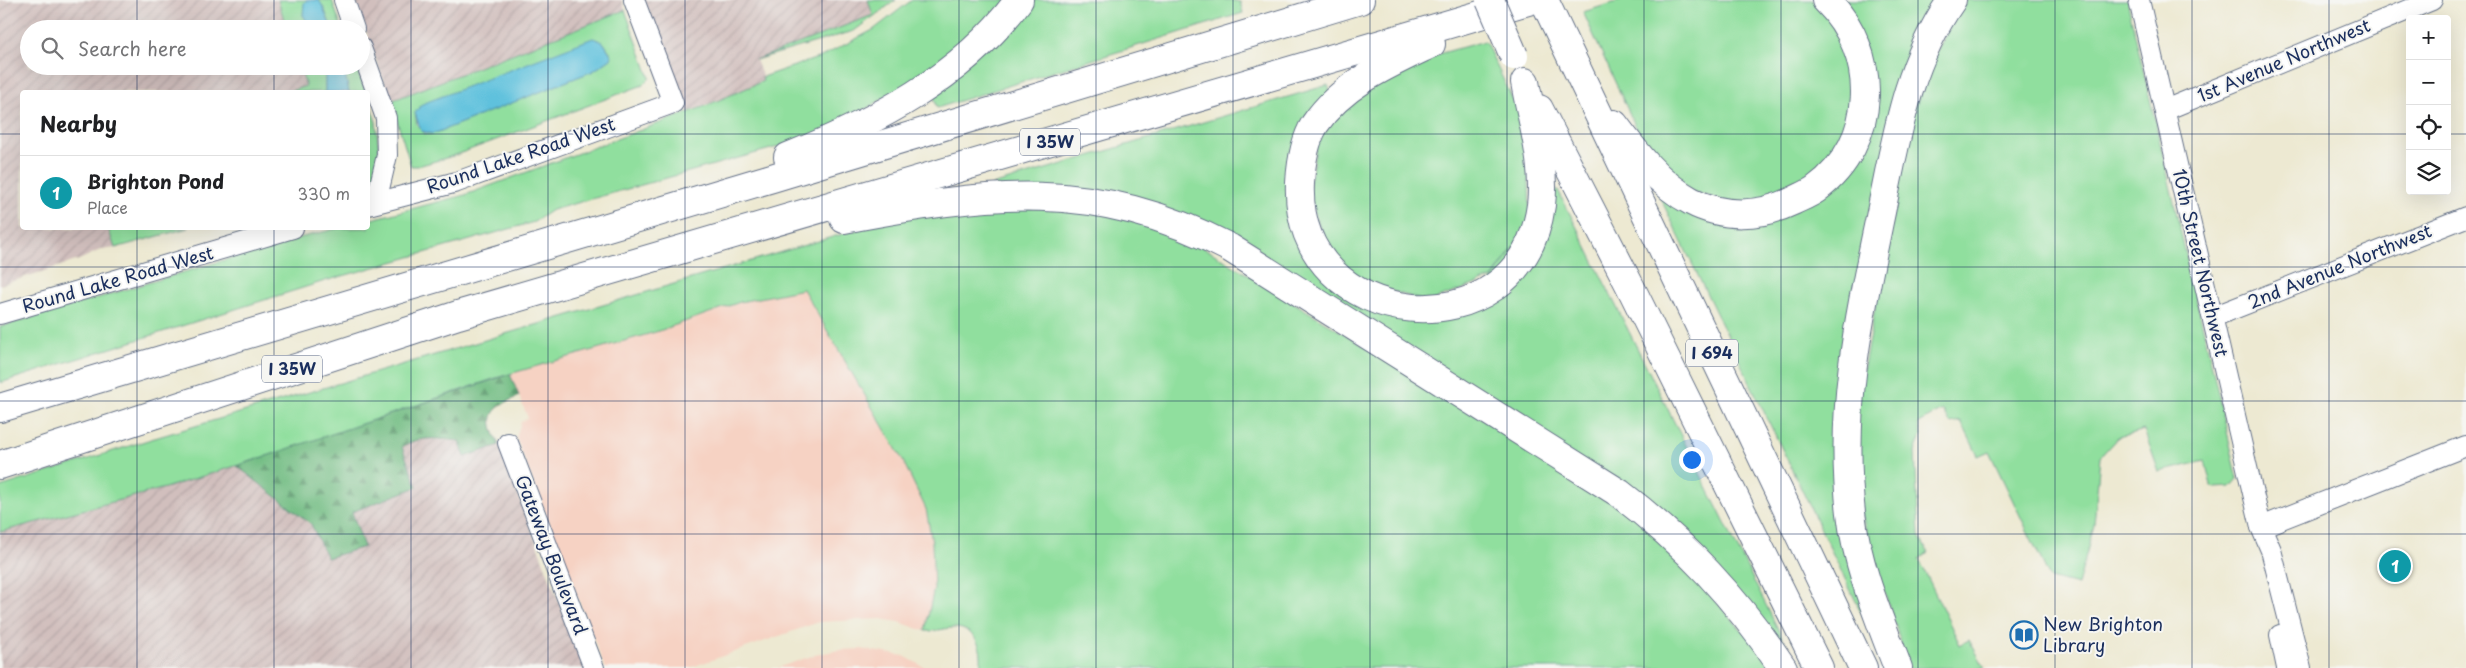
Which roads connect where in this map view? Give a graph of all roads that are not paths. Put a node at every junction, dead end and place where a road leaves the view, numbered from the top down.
1 (344, 0) edge
2 (634, 0) edge
3 (1019, 0) edge
4 (1360, 0) edge
5 (1544, 0) edge
6 (1826, 0) edge
7 (1952, 0) edge
8 (2139, 0) edge
9 (2432, 0) edge
10 (1511, 2) edge
11 (351, 20) edge
12 (370, 73) edge
13 (1582, 80) junction
14 (1525, 82) junction
15 (2165, 110) junction
16 (372, 204) edge
17 (2466, 217) edge
18 (286, 230) edge
19 (468, 269) junction
20 (586, 277) junction
21 (0, 314) edge
22 (2213, 317) junction
23 (0, 408) edge
24 (508, 443) dead end
25 (2466, 446) edge
26 (0, 465) edge
27 (2261, 527) junction
28 (594, 668) edge
29 (1783, 668) edge
30 (1819, 668) edge
31 (1863, 668) edge
32 (1898, 668) edge
33 (2287, 668) edge
34 (2301, 668) edge

1 - 11 street
2 - 16 street, Round Lake Road West
3 - 19 highway
4 - 19 highway, I 35W
5 - 13 highway, I 694
6 - 13 highway
7 - 32 highway
8 - 15 street, 10th Street Northwest
9 - 15 street, 1st Avenue Northwest
10 - 14 highway, I 694, bridge
10 - 14 highway
10 - 20 highway, I 35W
12 - 16 street
13 - 31 highway, I 694
14 - 30 highway, I 694
15 - 22 street, 10th Street Northwest
17 - 22 street, 2nd Avenue Northwest
18 - 21 street, Round Lake Road West
19 - 23 highway, I 35W
20 - 26 highway, I 35W
20 - 29 highway
22 - 27 street, 10th Street Northwest
24 - 28 street, Gateway Boulevard
25 - 27 street
27 - 33 street, 10th Street Northwest
27 - 34 street, 10th Street Northwest

